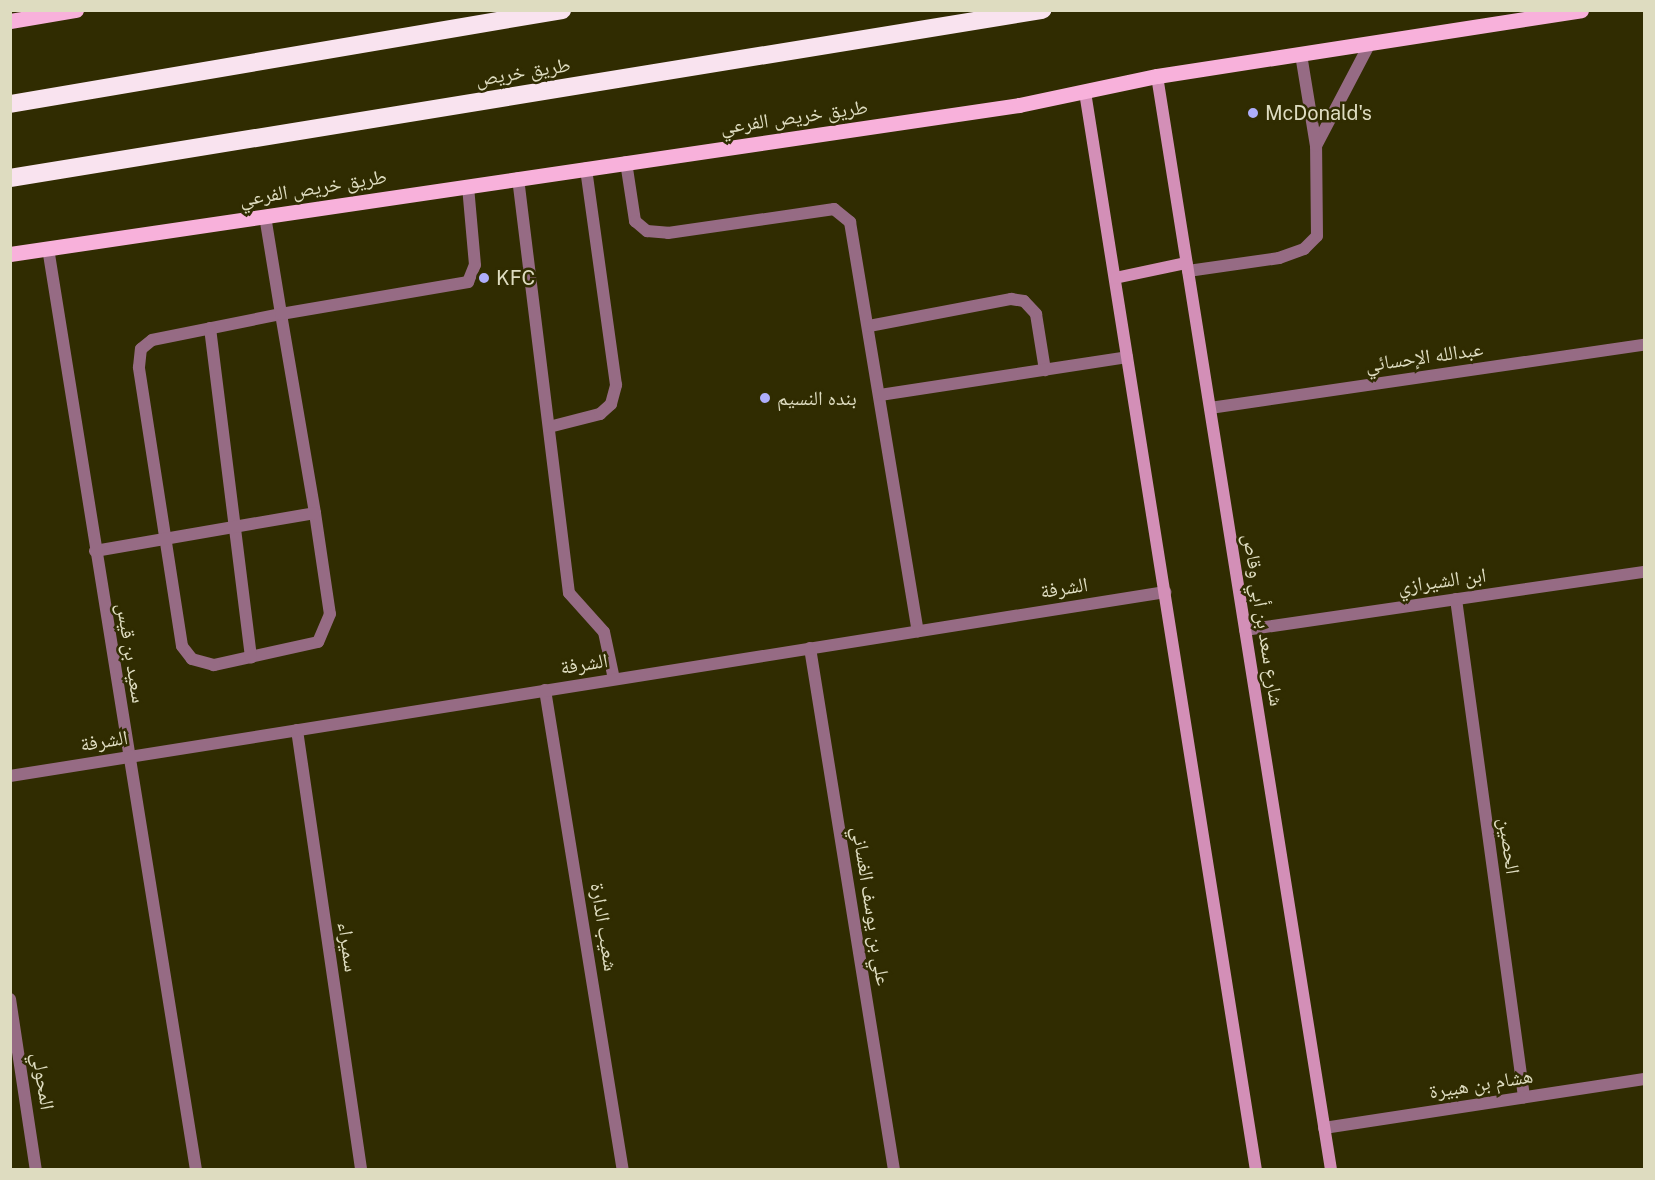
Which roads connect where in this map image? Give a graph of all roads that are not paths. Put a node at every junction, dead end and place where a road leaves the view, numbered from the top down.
1 (76, 10) edge
2 (562, 10) edge
3 (1042, 10) edge
4 (1581, 10) edge
5 (10, 21) edge
6 (1370, 43) junction
7 (1300, 54) junction
8 (1157, 76) junction
9 (1085, 92) junction
10 (10, 104) edge
11 (1316, 146) junction
12 (626, 162) junction
13 (586, 168) junction
14 (10, 178) edge
15 (518, 178) junction
16 (468, 186) junction
17 (265, 216) junction
18 (48, 248) junction
19 (10, 254) edge
20 (1187, 267) junction
21 (1115, 278) junction
22 (281, 314) junction
23 (869, 326) junction
24 (210, 328) junction
25 (1644, 345) edge
26 (1127, 357) junction
27 (1045, 370) junction
28 (880, 395) junction
29 (1210, 408) junction
30 (549, 427) junction
31 (315, 513) junction
32 (235, 529) junction
33 (167, 538) junction
34 (95, 552) junction
35 (1644, 572) edge
36 (1165, 592) junction
37 (1456, 599) junction
38 (1245, 630) junction
39 (918, 631) junction
40 (810, 648) junction
41 (251, 657) junction
42 (614, 679) junction
43 (545, 690) junction
44 (297, 730) junction
45 (128, 757) junction
46 (10, 776) edge
47 (10, 999) edge
48 (1644, 1079) edge
49 (1524, 1097) junction
50 (1324, 1128) junction
51 (36, 1170) edge
52 (196, 1170) edge
53 (361, 1170) edge
54 (623, 1170) edge
55 (894, 1170) edge
56 (1256, 1170) edge
57 (1331, 1170) edge

1 - 5 main road
2 - 10 highway
3 - 14 highway, طريق خريص
4 - 6 main road, طريق خريص الفرعي
6 - 7 main road, طريق خريص الفرعي
6 - 11 street
7 - 8 main road, طريق خريص الفرعي
7 - 11 street
8 - 9 main road, طريق خريص الفرعي
8 - 20 main road, شارع سعد بن أبي وقاص
9 - 12 main road, طريق خريص الفرعي
9 - 21 main road
11 - 20 street
12 - 13 main road, طريق خريص الفرعي
12 - 23 street
13 - 15 main road, طريق خريص الفرعي
13 - 30 street
15 - 16 main road, طريق خريص الفرعي
15 - 30 street
16 - 17 main road, طريق خريص الفرعي
16 - 22 street
17 - 18 main road, طريق خريص الفرعي
17 - 22 street
18 - 19 main road, طريق خريص الفرعي
18 - 34 street, سعيد بن قيس
20 - 21 main road
20 - 29 main road, شارع سعد بن أبي وقاص
21 - 26 main road
22 - 24 street
22 - 31 street
23 - 27 street
23 - 28 street
24 - 32 street
24 - 33 street
25 - 29 street, عبدالله الإحسائي
26 - 27 street
26 - 36 main road
27 - 28 street
28 - 39 street
29 - 38 main road, شارع سعد بن أبي وقاص
30 - 42 street
31 - 32 street
31 - 41 street
32 - 33 street
32 - 41 street
33 - 34 street
33 - 41 street
34 - 45 street, سعيد بن قيس
35 - 37 street, ابن الشيرازي
36 - 39 street, الشرفة
36 - 56 main road
37 - 38 street, ابن الشيرازي
37 - 49 street, الحصين
38 - 50 main road, شارع سعد بن أبي وقاص
39 - 40 street, الشرفة
40 - 42 street, الشرفة
40 - 55 street, علي بن يوسف الغساني
42 - 43 street, الشرفة
43 - 44 street, الشرفة
43 - 54 street, شعيب الدارة
44 - 45 street, الشرفة
44 - 53 street, سميراء
45 - 46 street, الشرفة
45 - 52 street, سعيد بن قيس
47 - 51 street, المحولي
48 - 49 street, هشام بن هبيرة
49 - 50 street, هشام بن هبيرة
50 - 57 main road, شارع سعد بن أبي وقاص

